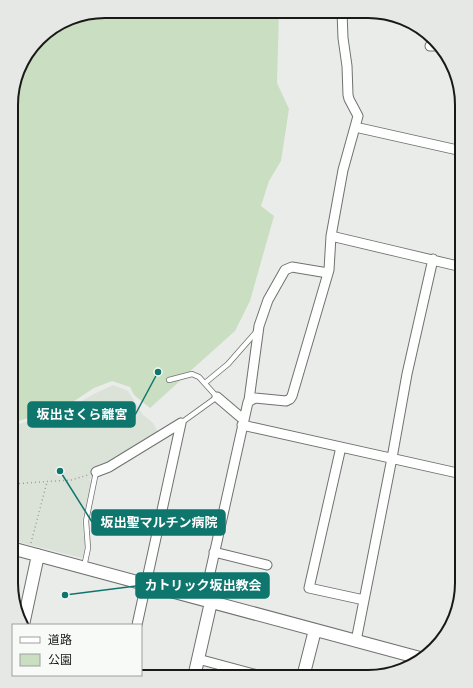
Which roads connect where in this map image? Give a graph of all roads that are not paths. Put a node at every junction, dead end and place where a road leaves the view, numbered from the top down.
1 (342, 18) edge
2 (355, 127) junction
3 (455, 149) edge
4 (331, 236) junction
5 (433, 259) junction
6 (455, 265) edge
7 (328, 273) junction
8 (258, 330) junction
9 (169, 380) dead end
10 (204, 383) junction
11 (217, 397) junction
12 (249, 400) junction
13 (243, 422) junction
14 (181, 423) junction
15 (341, 447) junction
16 (392, 458) junction
17 (96, 472) joint
18 (455, 472) edge
19 (18, 549) edge
20 (34, 551) junction
21 (214, 552) junction
22 (267, 565) dead end
23 (84, 567) junction
24 (146, 584) junction
25 (364, 600) junction
26 (207, 601) junction
27 (25, 615) edge
28 (137, 624) edge
29 (315, 630) junction
30 (356, 641) junction
31 (414, 656) edge
32 (198, 660) junction
33 (196, 670) edge
34 (237, 670) edge
35 (305, 670) edge

1 - 2 street
2 - 3 street
2 - 4 street
4 - 5 street
4 - 7 street
5 - 6 street
5 - 16 street
7 - 8 street
7 - 12 street
8 - 10 lane
8 - 12 street
9 - 10 lane
10 - 11 lane
11 - 13 street
11 - 14 lane
12 - 13 street
13 - 15 street
13 - 21 street
14 - 17 street
14 - 24 street
15 - 16 street
15 - 25 street
16 - 18 street
16 - 25 street
17 - 23 lane
19 - 20 street
20 - 23 street
20 - 27 street
21 - 22 street
21 - 26 street
23 - 24 street
24 - 26 street
24 - 28 street
25 - 30 street
26 - 29 street
26 - 32 street
29 - 30 street
29 - 35 street
30 - 31 street
32 - 33 street
32 - 34 street

